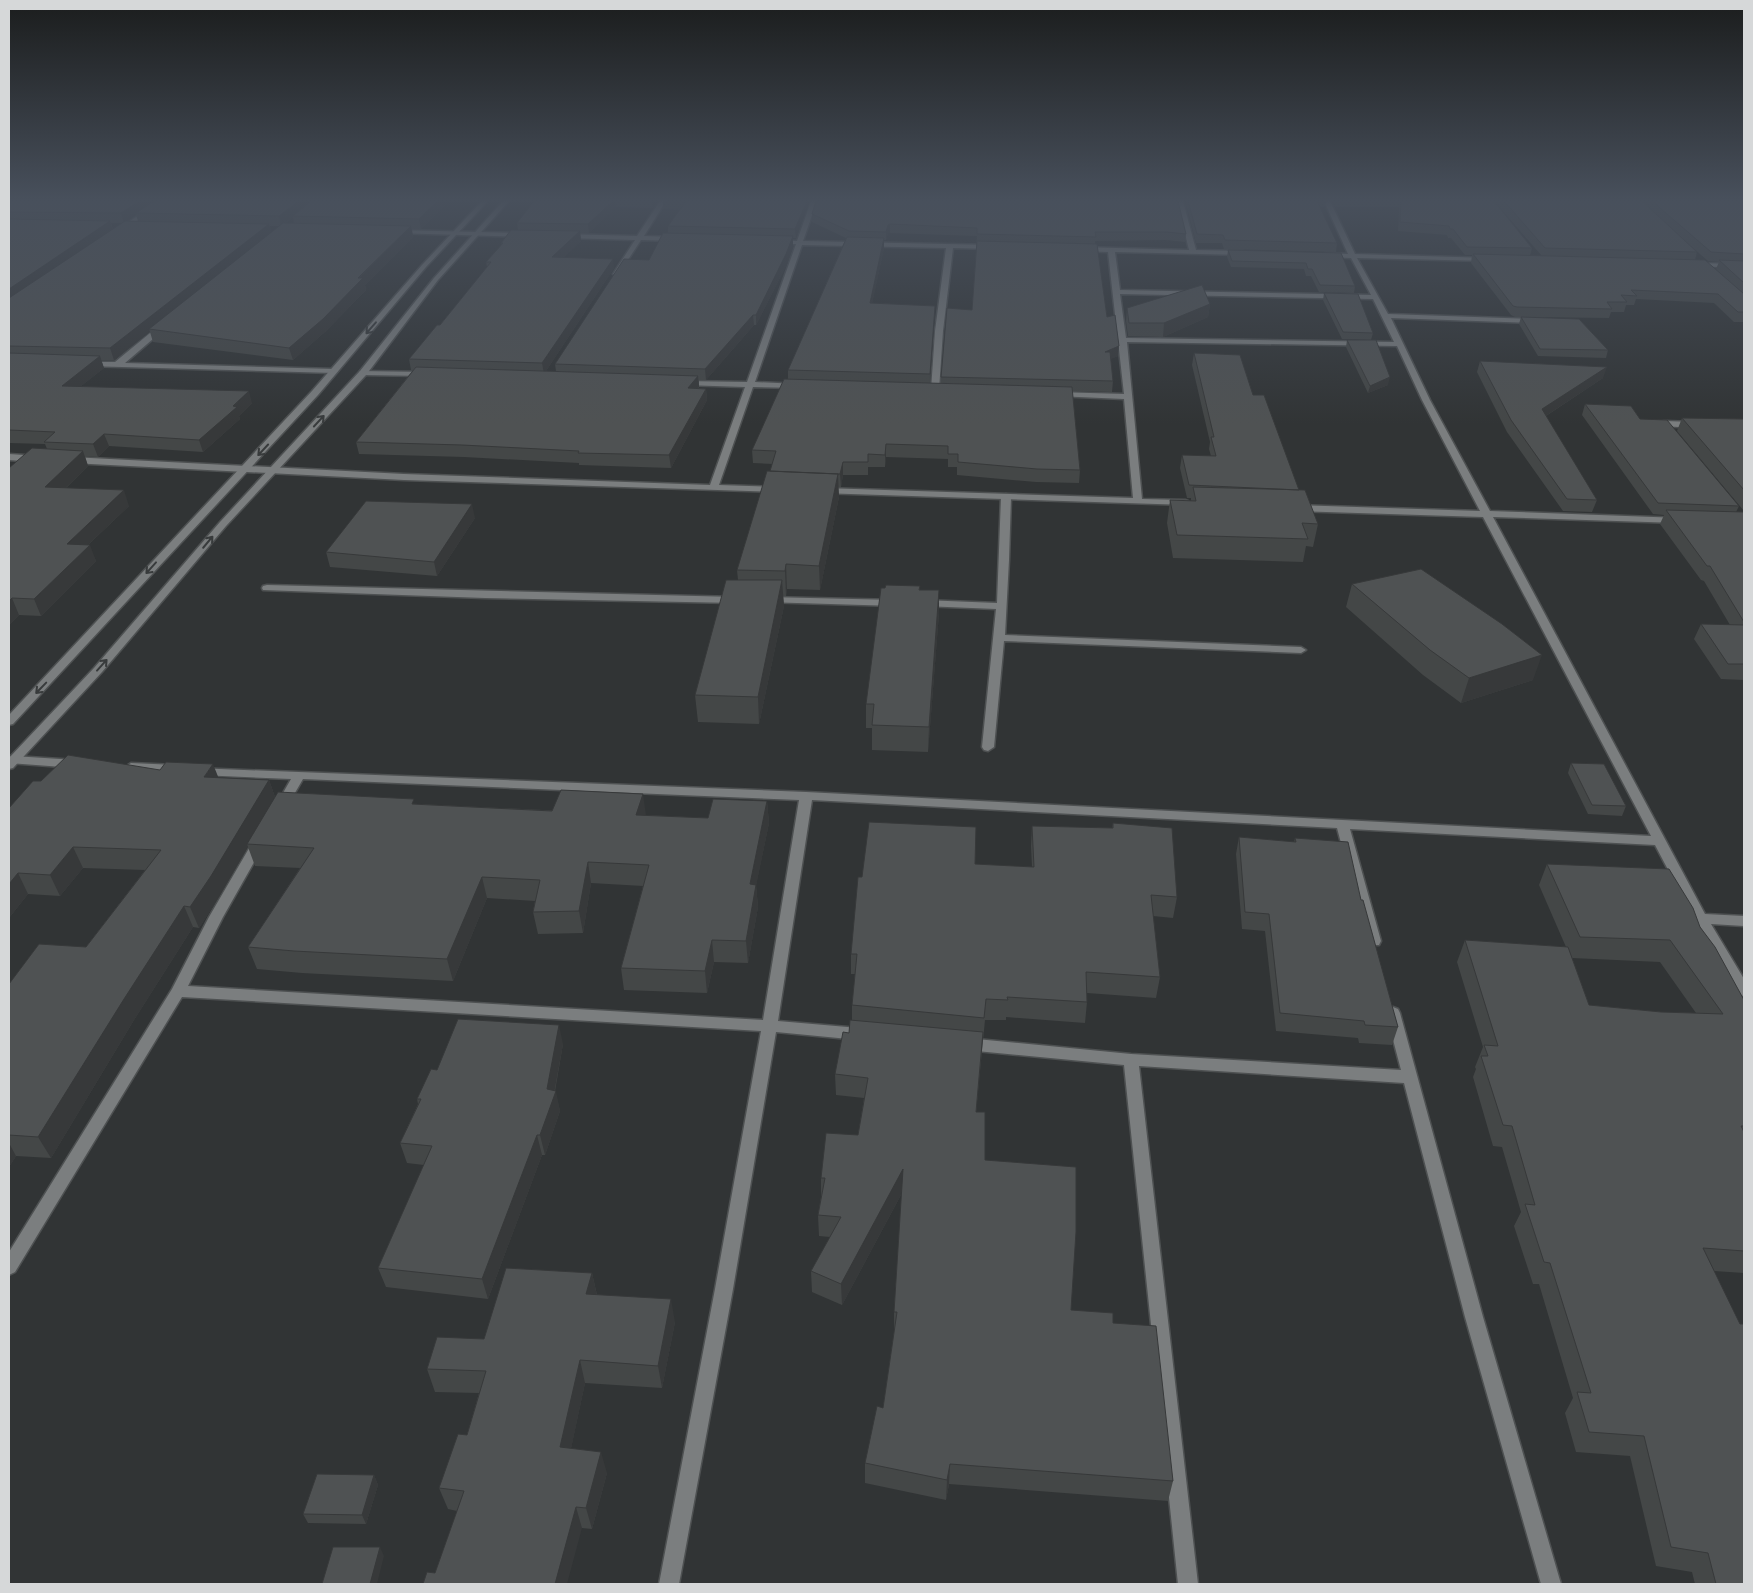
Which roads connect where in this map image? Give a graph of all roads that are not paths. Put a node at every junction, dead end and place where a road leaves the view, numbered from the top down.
1 (416, 275) edge
2 (439, 275) edge
3 (615, 275) edge
4 (788, 275) edge
5 (946, 275) edge
6 (1115, 275) edge
7 (1363, 275) edge
8 (609, 285) edge
9 (1118, 292) junction
10 (1376, 297) junction
11 (1386, 316) junction
12 (1546, 322) edge
13 (168, 323) edge
14 (1124, 340) junction
15 (1399, 344) junction
16 (78, 364) edge
17 (117, 365) junction
18 (334, 372) junction
19 (363, 372) junction
20 (432, 375) edge
21 (672, 382) edge
22 (749, 385) junction
23 (808, 386) edge
24 (925, 390) edge
25 (935, 390) junction
26 (944, 390) edge
27 (1051, 394) edge
28 (1128, 397) junction
29 (1708, 425) edge
30 (1670, 431) edge
31 (9, 457) edge
32 (246, 468) junction
33 (274, 470) junction
34 (714, 487) junction
35 (791, 490) edge
36 (810, 491) edge
37 (1006, 497) junction
38 (1138, 501) junction
39 (1194, 504) edge
40 (1287, 508) edge
41 (1487, 515) junction
42 (1686, 520) edge
43 (267, 588) dead end
44 (1001, 606) junction
45 (1000, 638) junction
46 (1302, 650) dead end
47 (9, 722) edge
48 (988, 747) dead end
49 (11, 763) edge
50 (91, 765) edge
51 (121, 766) edge
52 (299, 776) junction
53 (806, 796) junction
54 (276, 815) edge
55 (1343, 825) junction
56 (267, 830) edge
57 (1660, 842) junction
58 (1702, 919) junction
59 (1744, 921) edge
60 (1378, 956) edge
61 (178, 991) junction
62 (1744, 991) edge
63 (1390, 1002) edge
64 (771, 1026) junction
65 (878, 1036) edge
66 (956, 1044) edge
67 (1131, 1060) junction
68 (1410, 1077) junction
69 (9, 1267) edge
70 (669, 1584) edge
71 (1188, 1584) edge
72 (1551, 1584) edge

1 -> 18 street
2 - 19 street
3 - 8 street
4 - 22 street
5 - 25 street
6 - 9 street
7 - 10 street
9 - 10 street
9 - 14 street
10 - 11 street
11 - 12 street
11 - 15 street
13 - 17 street
14 - 15 street
14 - 28 street
15 - 41 street
16 - 17 street
17 - 18 street
18 -> 32 street
19 - 20 street
33 -> 19 street
21 - 22 street
22 - 23 street
22 - 34 street
24 - 25 street
25 - 26 street
27 - 28 street
28 - 38 street
29 - 30 street
31 - 32 street
32 - 33 street
32 -> 47 street
33 - 34 street
49 -> 33 street
34 - 35 street
36 - 37 street
37 - 38 street
37 - 44 street
38 - 39 street
40 - 41 street
41 - 42 street
41 - 57 street
43 - 44 street
44 - 45 street
45 - 46 street
45 - 48 street
49 - 50 street
51 - 52 street
52 - 53 street
52 - 54 street
53 - 55 street
53 - 64 street
55 - 57 street
55 - 60 street
56 - 61 street
57 - 58 street
58 - 59 street
58 - 62 street
61 - 64 street
61 - 69 street
63 - 68 street
64 - 65 street
64 - 70 street
66 - 67 street
67 - 68 street
67 - 71 street
68 - 72 street

